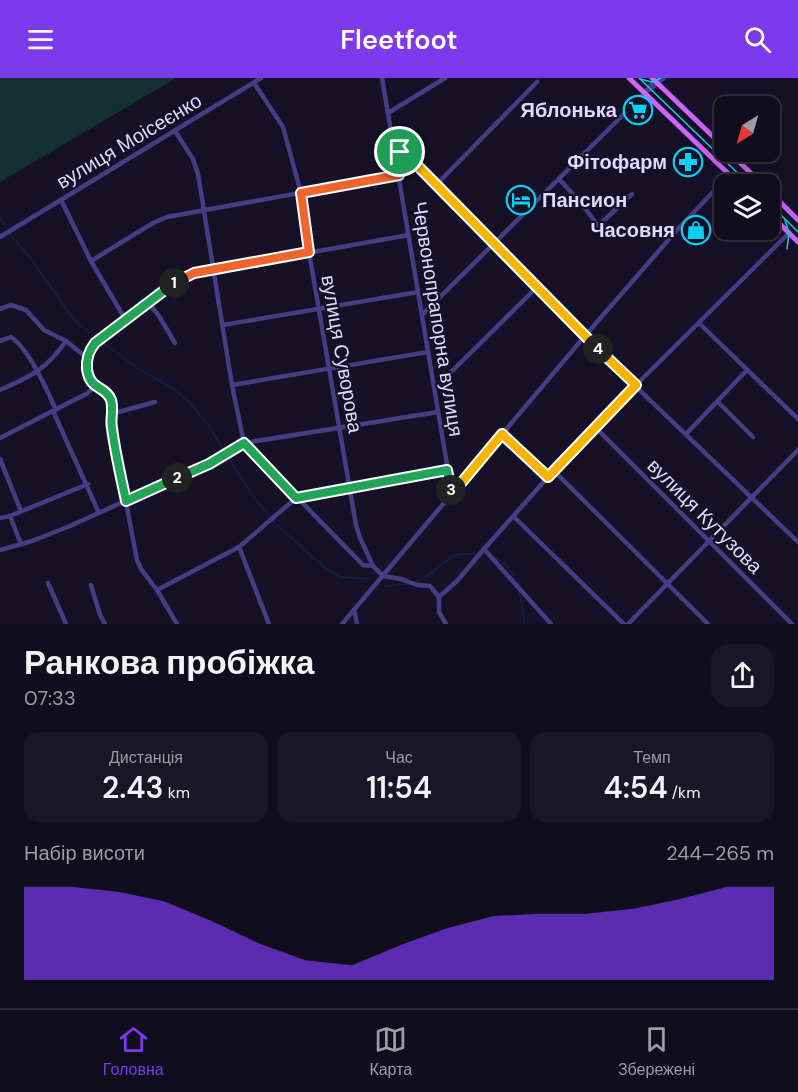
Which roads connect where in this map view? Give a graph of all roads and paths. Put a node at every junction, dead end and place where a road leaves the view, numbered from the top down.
1 (261, 78) edge
2 (382, 78) edge
3 (445, 78) edge
4 (629, 78) edge
5 (664, 78) edge
6 (655, 80) edge
7 (254, 82) junction
8 (537, 82) dead end
9 (644, 93) junction
10 (388, 113) junction
11 (175, 131) junction
12 (714, 137) edge
13 (392, 140) junction
14 (406, 154) junction
15 (395, 157) junction
16 (739, 162) edge
17 (728, 174) edge
18 (752, 174) edge
19 (399, 175) junction
20 (559, 179) junction
21 (436, 185) junction
22 (714, 191) edge
23 (301, 193) junction
24 (632, 194) dead end
25 (61, 200) junction
26 (780, 202) edge
27 (204, 210) junction
28 (798, 220) edge
29 (780, 224) edge
30 (789, 233) junction
31 (409, 235) junction
32 (0, 237) edge
33 (798, 242) edge
34 (494, 245) junction
35 (309, 252) junction
36 (91, 261) junction
37 (213, 269) junction
38 (536, 288) junction
39 (418, 292) junction
40 (148, 302) junction
41 (320, 308) junction
42 (0, 309) edge
43 (422, 315) junction
44 (125, 319) junction
45 (699, 323) junction
46 (224, 325) junction
47 (585, 337) junction
48 (0, 341) edge
49 (66, 341) junction
50 (175, 343) dead end
51 (428, 352) junction
52 (87, 358) junction
53 (330, 368) junction
54 (747, 370) junction
55 (38, 373) junction
56 (232, 385) junction
57 (636, 385) junction
58 (94, 386) junction
59 (435, 388) junction
60 (0, 390) edge
61 (155, 402) dead end
62 (718, 402) junction
63 (55, 411) junction
64 (438, 412) junction
65 (111, 414) junction
66 (798, 420) edge
67 (340, 428) junction
68 (596, 428) junction
69 (502, 434) junction
70 (686, 434) junction
71 (753, 437) dead end
72 (0, 438) edge
73 (244, 443) junction
74 (798, 450) edge
75 (0, 459) edge
76 (447, 470) junction
77 (554, 471) junction
78 (548, 477) junction
79 (88, 484) junction
80 (349, 486) junction
81 (452, 494) junction
82 (296, 498) junction
83 (752, 498) junction
84 (126, 501) junction
85 (21, 511) junction
86 (99, 513) junction
87 (10, 516) junction
88 (514, 517) junction
89 (0, 518) edge
90 (709, 541) junction
91 (798, 542) edge
92 (21, 544) junction
93 (240, 547) junction
94 (484, 549) junction
95 (0, 550) edge
96 (373, 566) junction
97 (383, 576) junction
98 (48, 583) dead end
99 (668, 584) junction
100 (92, 585) dead end
101 (157, 590) junction
102 (439, 597) junction
103 (354, 610) junction
104 (66, 624) edge
105 (105, 624) edge
106 (177, 624) edge
107 (269, 624) edge
108 (342, 624) edge
109 (357, 624) edge
110 (446, 624) edge
111 (551, 624) edge
112 (626, 624) edge
113 (708, 624) edge
114 (792, 624) edge

1 - 7 street, вулиця Моісеєнко
2 - 10 street, Червонопрапорна вулиця
3 - 10 street
4 - 9 main road
5 - 6 street
6 - 9 street
6 - 12 main road
7 - 11 street, вулиця Моісеєнко
7 - 23 street, вулиця Суворова
8 - 21 street
9 - 17 main road
9 - 20 street
10 - 13 street, Червонопрапорна вулиця
11 - 25 street, вулиця Моісеєнко
11 - 27 street
13 - 14 street
13 - 15 street, Червонопрапорна вулиця
14 - 15 street
14 - 21 street
15 - 19 street, Червонопрапорна вулиця
16 - 18 main road
19 - 23 street
19 - 31 street, Червонопрапорна вулиця
20 - 24 street
20 - 34 street
21 - 34 street
22 - 47 street
23 - 27 street
23 - 35 street, вулиця Суворова
25 - 32 street, вулиця Моісеєнко
25 - 36 street
26 - 28 main road
27 - 36 street
27 - 37 street
29 - 30 main road
30 - 33 main road
30 - 45 street
31 - 35 street
31 - 39 street, Червонопрапорна вулиця
34 - 38 street
34 - 43 street
35 - 37 street
35 - 41 street, вулиця Суворова
36 - 44 street
37 - 40 street
37 - 46 street
38 - 47 street
38 - 59 street
39 - 41 street
39 - 43 street, Червонопрапорна вулиця
40 - 44 street
40 - 50 street
41 - 46 street
41 - 53 street, вулиця Суворова
42 - 49 street
43 - 51 street, Червонопрапорна вулиця
44 - 52 street
45 - 54 street
45 - 57 street
46 - 56 street
47 - 57 street
47 - 69 street
48 - 55 street
49 - 52 street
49 - 55 street
51 - 53 street
51 - 59 street, Червонопрапорна вулиця
52 - 58 street
53 - 56 street
53 - 67 street, вулиця Суворова
54 - 62 street
54 - 66 street
55 - 60 street
55 - 63 street
56 - 73 street
57 - 68 street
57 - 70 street
58 - 63 street
58 - 65 street
59 - 64 street, Червонопрапорна вулиця
61 - 65 street
62 - 70 street
62 - 71 street
63 - 72 street
63 - 79 street
64 - 67 street
64 - 76 street, Червонопрапорна вулиця
65 - 84 street
67 - 73 street
67 - 80 street, вулиця Суворова
68 - 77 street
68 - 90 street, вулиця Кутузова
69 - 78 street
69 - 81 street
70 - 83 street
73 - 82 street
73 - 84 street
74 - 83 street
75 - 85 street
76 - 80 street
76 - 81 street, Червонопрапорна вулиця
77 - 78 street
77 - 99 street
78 - 88 street
79 - 85 street
79 - 86 street
80 - 82 street
80 - 96 street, вулиця Суворова
81 - 97 street
82 - 93 street
82 - 96 street
83 - 90 street
83 - 91 street
84 - 86 street
84 - 101 street
85 - 87 street
86 - 92 street
87 - 89 street
87 - 92 street
88 - 94 street
88 - 112 street
90 - 99 street
90 - 114 street, вулиця Кутузова
92 - 95 street
93 - 101 street
93 - 107 street
94 - 102 street
94 - 111 street
96 - 97 street
97 - 102 street
97 - 103 street
98 - 104 street
99 - 112 street
99 - 113 street
100 - 105 street
101 - 106 street
102 - 110 street
103 - 108 street
103 - 109 street

